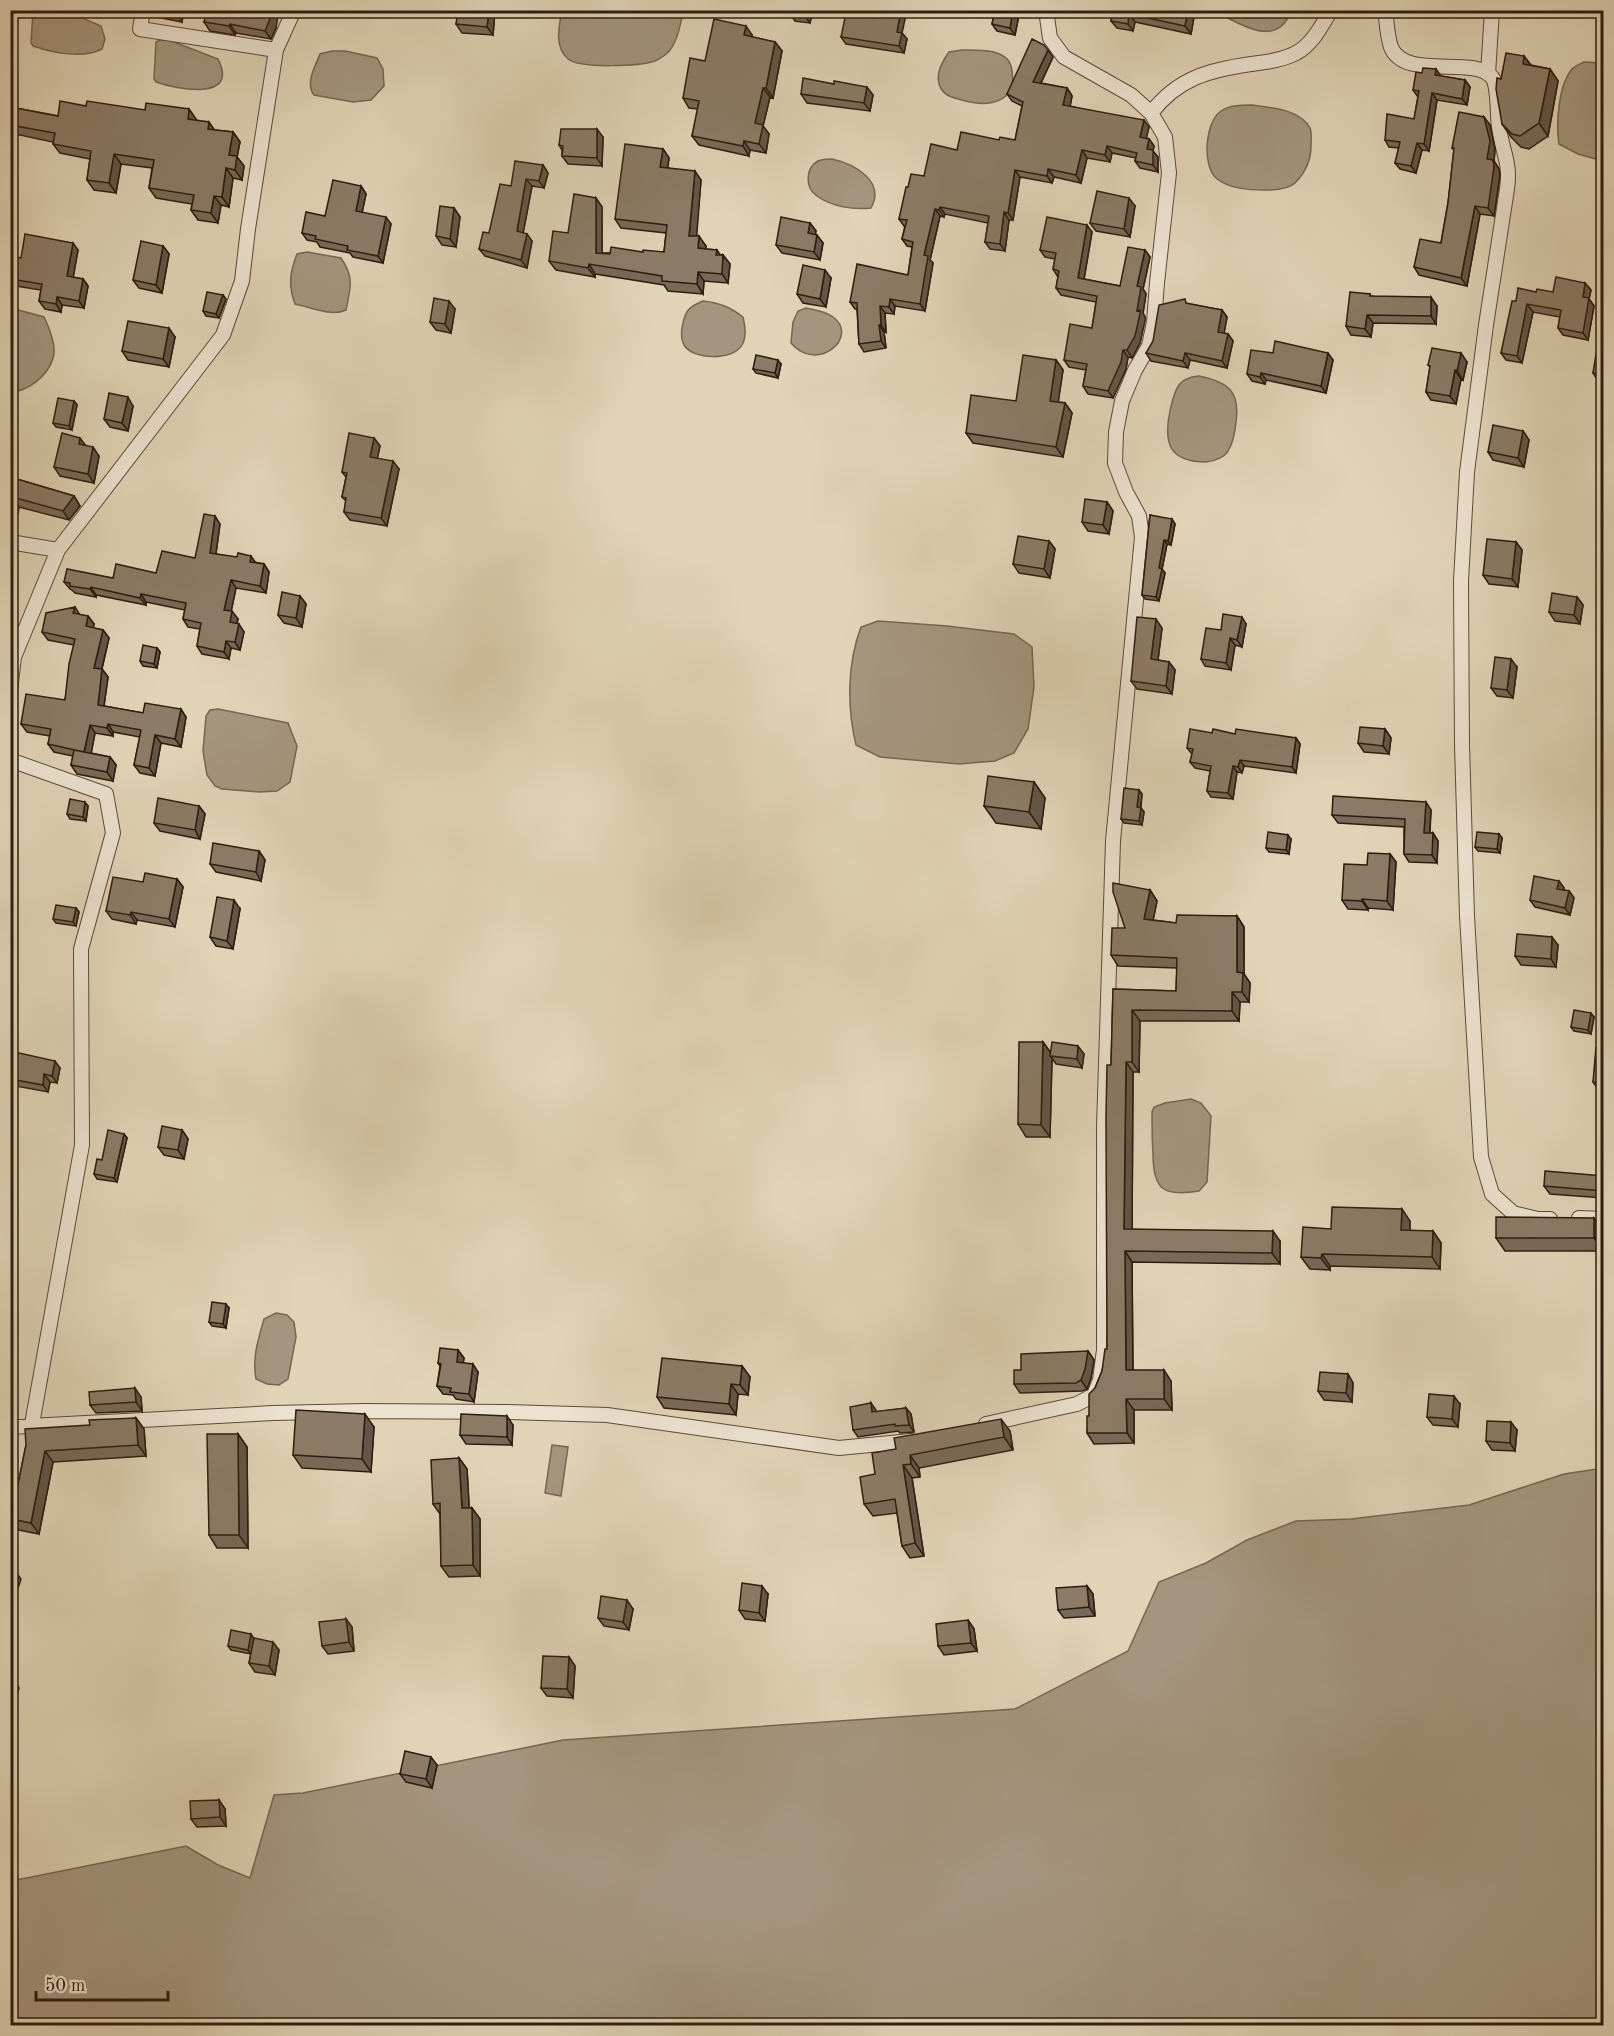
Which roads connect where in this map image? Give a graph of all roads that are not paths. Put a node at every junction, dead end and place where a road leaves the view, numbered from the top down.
1 (143, 10) edge
2 (294, 10) edge
3 (1046, 10) edge
4 (1331, 10) edge
5 (1385, 10) edge
6 (1492, 10) edge
7 (276, 51) junction
8 (1488, 74) junction
9 (1151, 113) junction
10 (10, 542) edge
11 (58, 549) junction
12 (10, 691) edge
13 (10, 760) edge
14 (1604, 1219) edge
15 (32, 1425) junction
16 (10, 1427) edge
17 (969, 1428) edge
18 (925, 1438) edge

1 - 7 street
2 - 7 street
3 - 9 street
4 - 9 street
5 - 8 street
6 - 8 street
7 - 11 street
8 - 14 street
9 - 17 street
10 - 11 street
11 - 12 street
13 - 15 street
15 - 16 street
15 - 18 street

